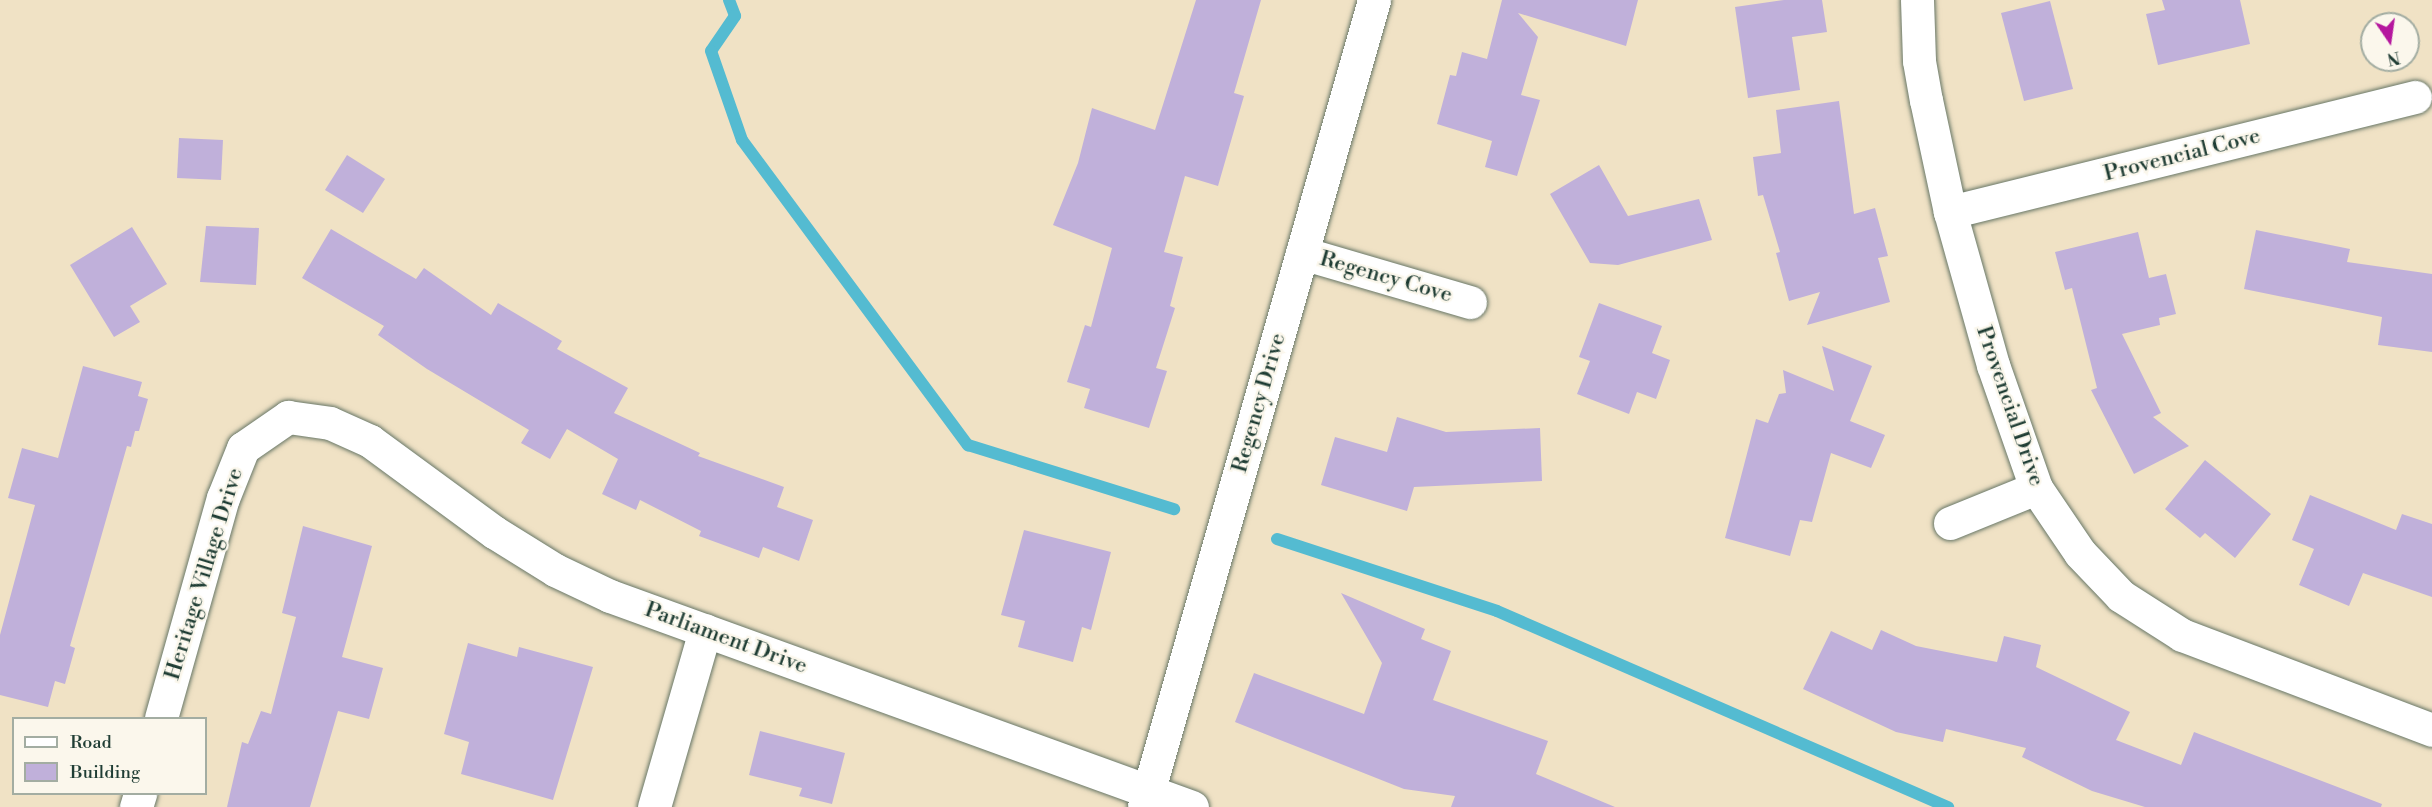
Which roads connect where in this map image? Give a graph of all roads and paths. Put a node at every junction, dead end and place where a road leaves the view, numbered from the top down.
1 (1374, 0) edge
2 (1917, 0) edge
3 (2415, 97) dead end
4 (1950, 212) junction
5 (1302, 253) junction
6 (1470, 302) dead end
7 (288, 417) joint
8 (2036, 488) junction
9 (1950, 524) dead end
10 (705, 630) junction
11 (161, 717) edge
12 (2432, 729) edge
13 (1145, 799) edge
14 (654, 807) edge
15 (1192, 807) edge

1 - 5 street, Regency Drive
2 - 4 street, Provencial Drive
3 - 4 street, Provencial Cove
4 - 8 street, Provencial Drive
5 - 6 street, Regency Cove
5 - 13 street, Regency Drive
7 - 10 street, Parliament Drive
7 - 11 street, Heritage Village Drive
8 - 9 street
8 - 12 street, Provencial Drive
10 - 13 street, Parliament Drive
10 - 14 street
13 - 15 street, Parliament Drive

